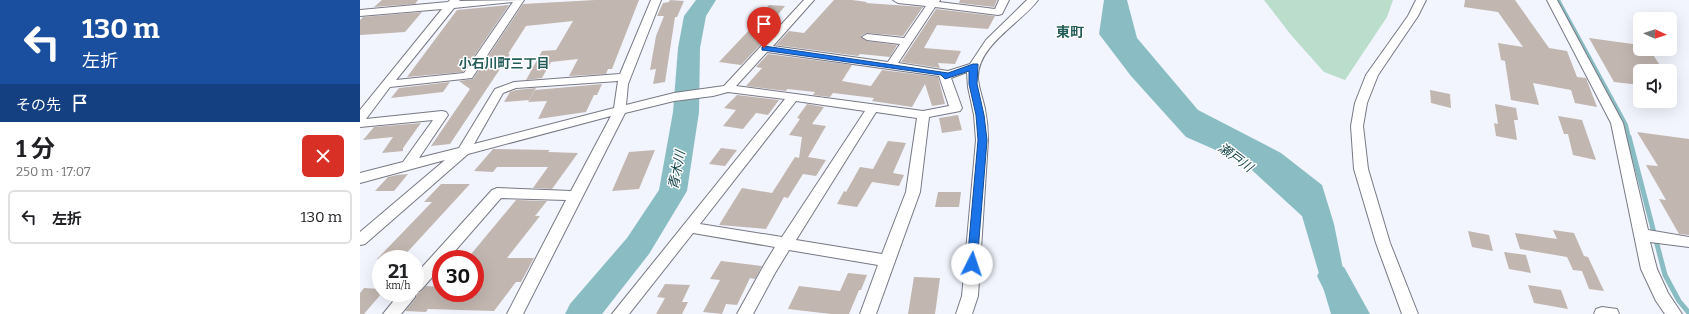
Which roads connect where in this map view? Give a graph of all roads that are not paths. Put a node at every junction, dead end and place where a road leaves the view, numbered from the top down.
1 (510, 0) edge
2 (519, 0) edge
3 (656, 0) edge
4 (809, 0) edge
5 (898, 0) edge
6 (1004, 0) edge
7 (1033, 0) edge
8 (1420, 0) edge
9 (1552, 0) edge
10 (453, 2) edge
11 (933, 2) edge
12 (360, 13) edge
13 (867, 37) dead end
14 (907, 42) junction
15 (764, 48) junction
16 (891, 66) junction
17 (975, 66) junction
18 (945, 76) junction
19 (625, 77) junction
20 (386, 84) junction
21 (728, 88) junction
22 (793, 97) junction
23 (873, 108) junction
24 (620, 110) junction
25 (923, 115) junction
26 (360, 118) edge
27 (360, 123) edge
28 (463, 152) junction
29 (407, 166) junction
30 (360, 178) edge
31 (576, 196) junction
32 (689, 227) junction
33 (1642, 235) junction
34 (360, 240) edge
35 (786, 242) junction
36 (1689, 242) edge
37 (887, 261) junction
38 (424, 276) edge
39 (401, 302) edge
40 (391, 314) edge
41 (515, 314) edge
42 (620, 314) edge
43 (745, 314) edge
44 (868, 314) edge
45 (964, 314) edge
46 (1410, 314) edge
47 (1602, 314) edge
48 (1611, 314) edge
49 (1674, 314) edge

1 - 10 street
2 - 20 street
3 - 19 street
4 - 15 street
5 - 11 street
6 - 11 street
7 - 17 street
8 - 46 street
9 - 33 street
10 - 12 street
10 - 20 street
11 - 14 street
13 - 14 street
14 - 16 street
15 - 16 street
15 - 21 street
16 - 18 street
17 - 18 street
17 - 45 street
18 - 25 street
19 - 24 street
19 - 28 street
20 - 26 street
21 - 22 street
21 - 24 street
22 - 23 street
22 - 32 street
23 - 25 street
23 - 35 street
24 - 28 street
24 - 31 street
25 - 37 street
27 - 29 street
28 - 29 street
28 - 34 street
29 - 30 street
31 - 38 street
31 - 41 street
32 - 35 street
32 - 42 street
33 - 36 street
33 - 49 street
35 - 37 street
35 - 43 street
37 - 44 street
39 - 40 street
47 - 48 street

